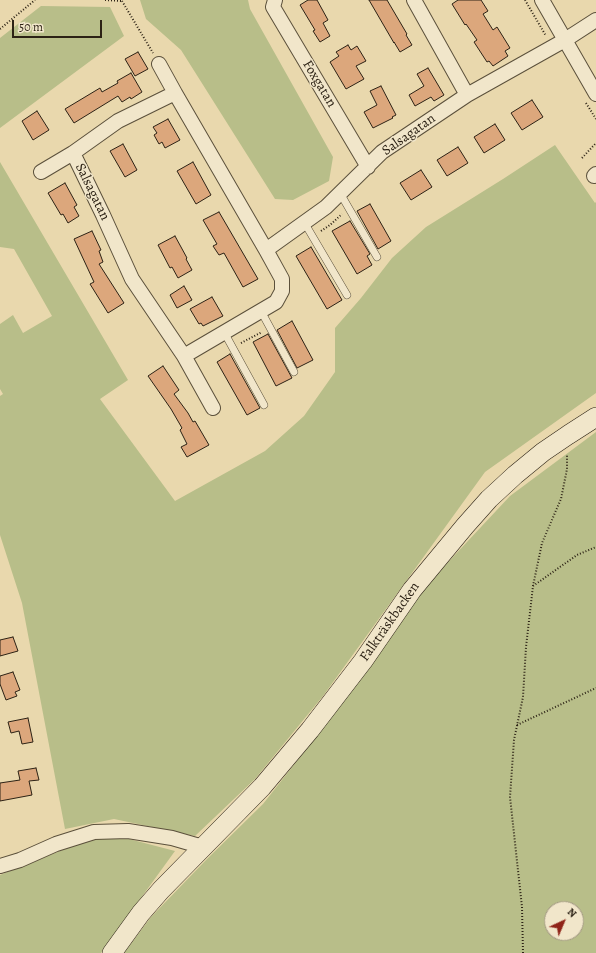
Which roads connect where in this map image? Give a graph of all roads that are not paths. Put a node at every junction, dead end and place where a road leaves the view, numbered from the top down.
1 (275, 0) edge
2 (414, 0) edge
3 (542, 0) edge
4 (596, 20) edge
5 (564, 40) junction
6 (159, 64) road end
7 (175, 93) junction
8 (596, 94) edge
9 (467, 95) junction
10 (73, 153) junction
11 (368, 167) junction
12 (41, 172) dead end
13 (340, 193) junction
14 (304, 222) junction
15 (266, 250) junction
16 (377, 256) dead end
17 (347, 295) dead end
18 (261, 311) junction
19 (224, 332) junction
20 (184, 356) junction
21 (294, 372) dead end
22 (264, 405) dead end
23 (213, 408) dead end
24 (596, 417) edge
25 (203, 847) junction
26 (0, 866) edge
27 (112, 953) edge

1 - 11 street, Foxgatan
2 - 9 street
3 - 5 street
4 - 5 street, Salsagatan
5 - 8 street
5 - 9 street, Salsagatan
6 - 7 street
7 - 10 street, Salsagatan
7 - 15 street
9 - 11 street, Salsagatan
10 - 12 street, Salsagatan
10 - 20 street, Salsagatan
11 - 13 street, Salsagatan
13 - 14 street, Salsagatan
13 - 16 lane
14 - 15 street, Salsagatan
14 - 17 lane
15 - 18 street
18 - 19 street
18 - 21 lane
19 - 20 street
19 - 22 lane
20 - 23 street, Salsagatan
24 - 25 street, Falkträskbacken
25 - 26 street
25 - 27 street, Falkträskbacken

